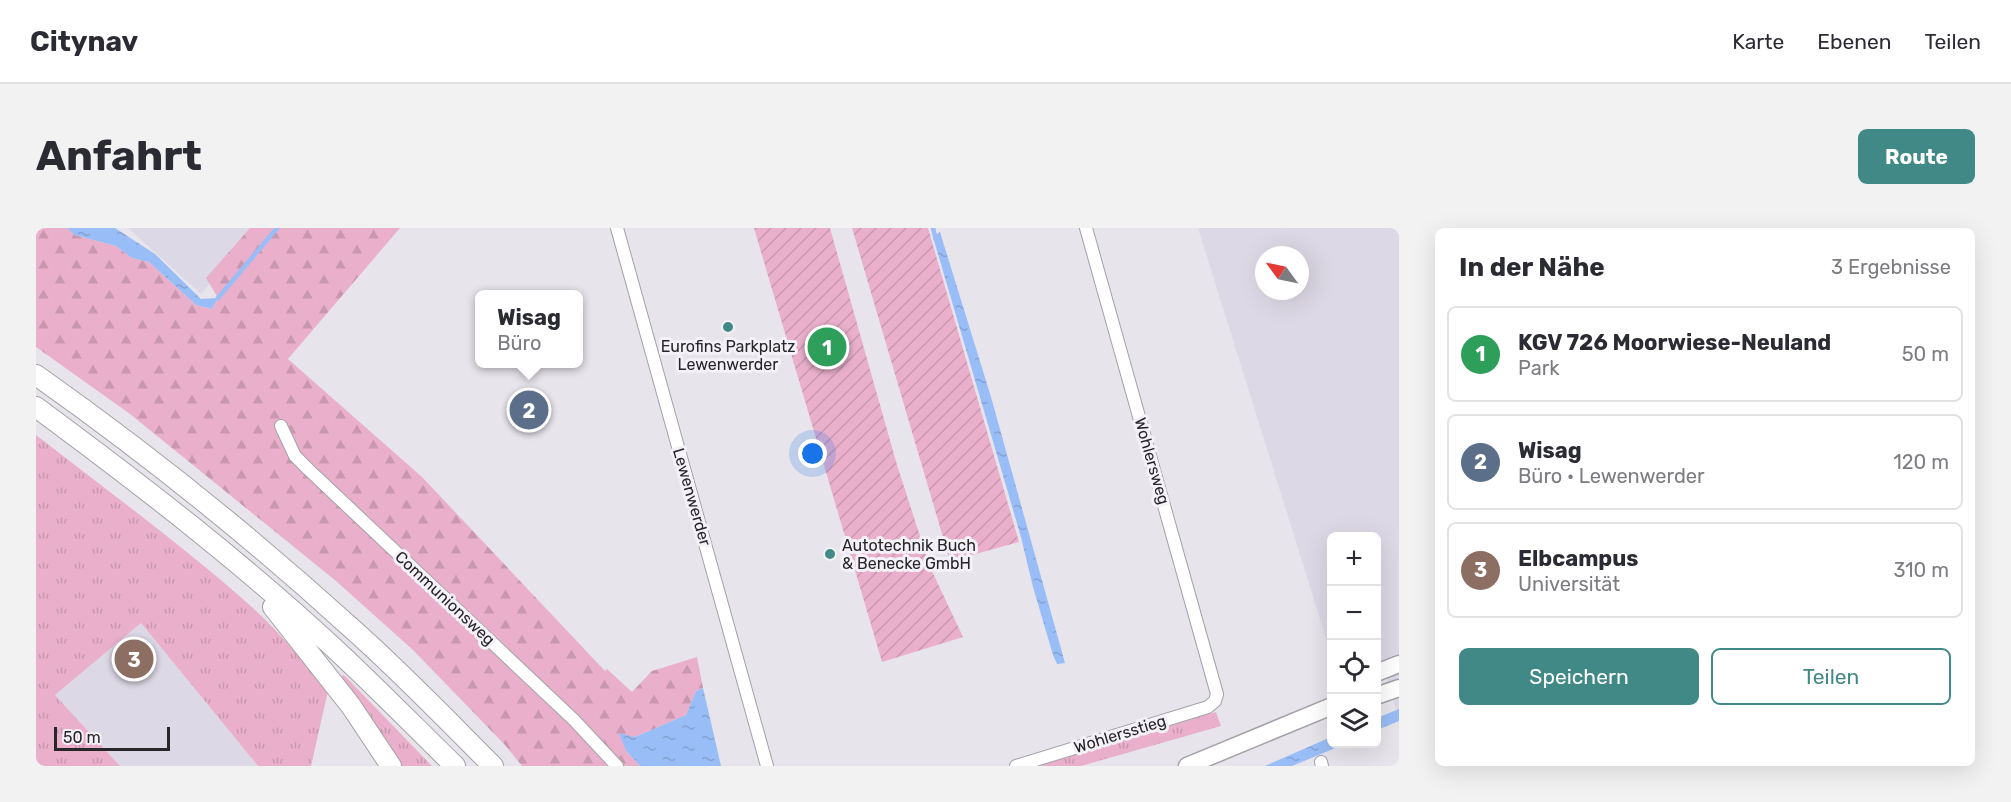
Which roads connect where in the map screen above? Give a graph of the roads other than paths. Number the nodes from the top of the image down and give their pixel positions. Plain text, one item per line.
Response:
1 (617, 228) edge
2 (1086, 228) edge
3 (36, 375) edge
4 (36, 407) edge
5 (281, 426) dead end
6 (231, 557) junction
7 (1399, 664) edge
8 (1381, 671) edge
9 (1399, 678) edge
10 (1381, 681) edge
11 (1399, 688) edge
12 (1217, 694) joint
13 (1381, 695) edge
14 (1327, 708) edge
15 (1189, 764) edge
16 (391, 766) edge
17 (455, 766) edge
18 (493, 766) edge
19 (617, 766) edge
20 (767, 766) edge
21 (1016, 766) edge

1 - 20 street, Lewenwerder
2 - 12 street, Wohlersweg
3 - 18 highway
4 - 6 highway
5 - 19 street, Communionsweg
6 - 16 highway
6 - 17 highway
7 - 8 main road
9 - 10 main road
11 - 13 main road
12 - 21 street, Wohlersstieg
14 - 15 main road

